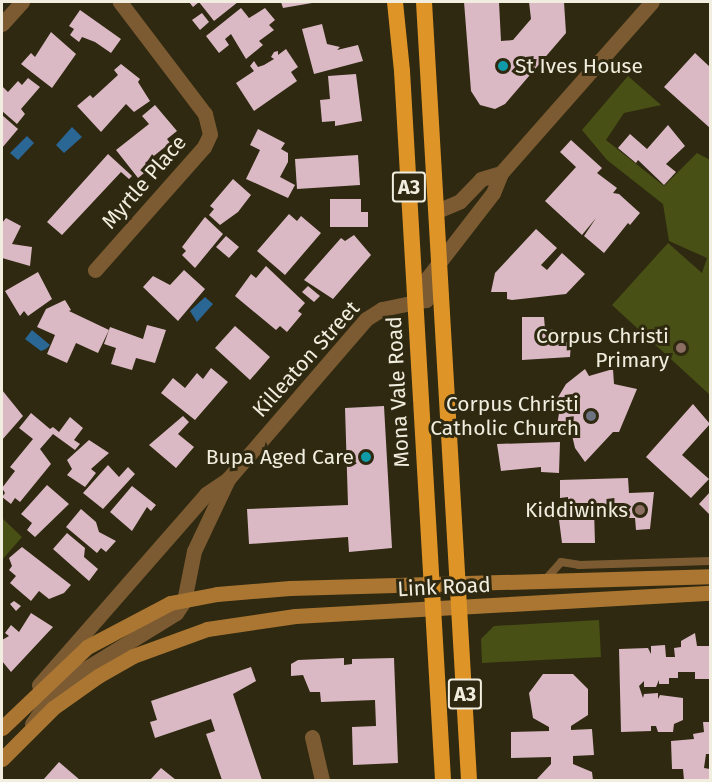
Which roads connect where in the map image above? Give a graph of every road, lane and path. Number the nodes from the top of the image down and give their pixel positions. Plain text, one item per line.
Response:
1 (22, 2) edge
2 (120, 2) edge
3 (395, 2) edge
4 (424, 2) edge
5 (652, 2) edge
6 (2, 24) edge
7 (501, 172) junction
8 (437, 211) junction
9 (440, 259) junction
10 (95, 270) dead end
11 (416, 304) junction
12 (228, 479) junction
13 (711, 561) edge
14 (711, 576) edge
15 (542, 584) junction
16 (458, 585) junction
17 (432, 586) junction
18 (711, 593) edge
19 (184, 601) junction
20 (460, 607) junction
21 (433, 609) junction
22 (4, 722) edge
23 (23, 736) junction
24 (312, 737) dead end
25 (2, 759) edge
26 (322, 780) edge
27 (443, 780) edge
28 (469, 780) edge

1 - 6 street
2 - 10 street, Myrtle Place
3 - 11 highway, Mona Vale Road / A3
4 - 8 highway, A3
5 - 7 street
7 - 8 street
7 - 9 street
8 - 9 highway, A3
9 - 11 street
9 - 16 highway, A3
11 - 12 street, Killeaton Street
11 - 17 highway, Mona Vale Road / A3
12 - 19 street, Killeaton Street
12 - 22 street, Killeaton Street
13 - 15 lane
14 - 15 main road, Link Road
15 - 16 main road, Link Road
16 - 17 main road, Link Road
16 - 20 highway, A3
17 - 19 main road, Link Road
17 - 21 highway, Mona Vale Road / A3
18 - 20 main road, Link Road
19 - 22 main road, Killeaton Street
19 - 23 street
20 - 21 main road, Link Road
20 - 28 highway, A3
21 - 23 main road, Link Road
21 - 27 highway, Mona Vale Road / A3
23 - 25 main road
24 - 26 street

